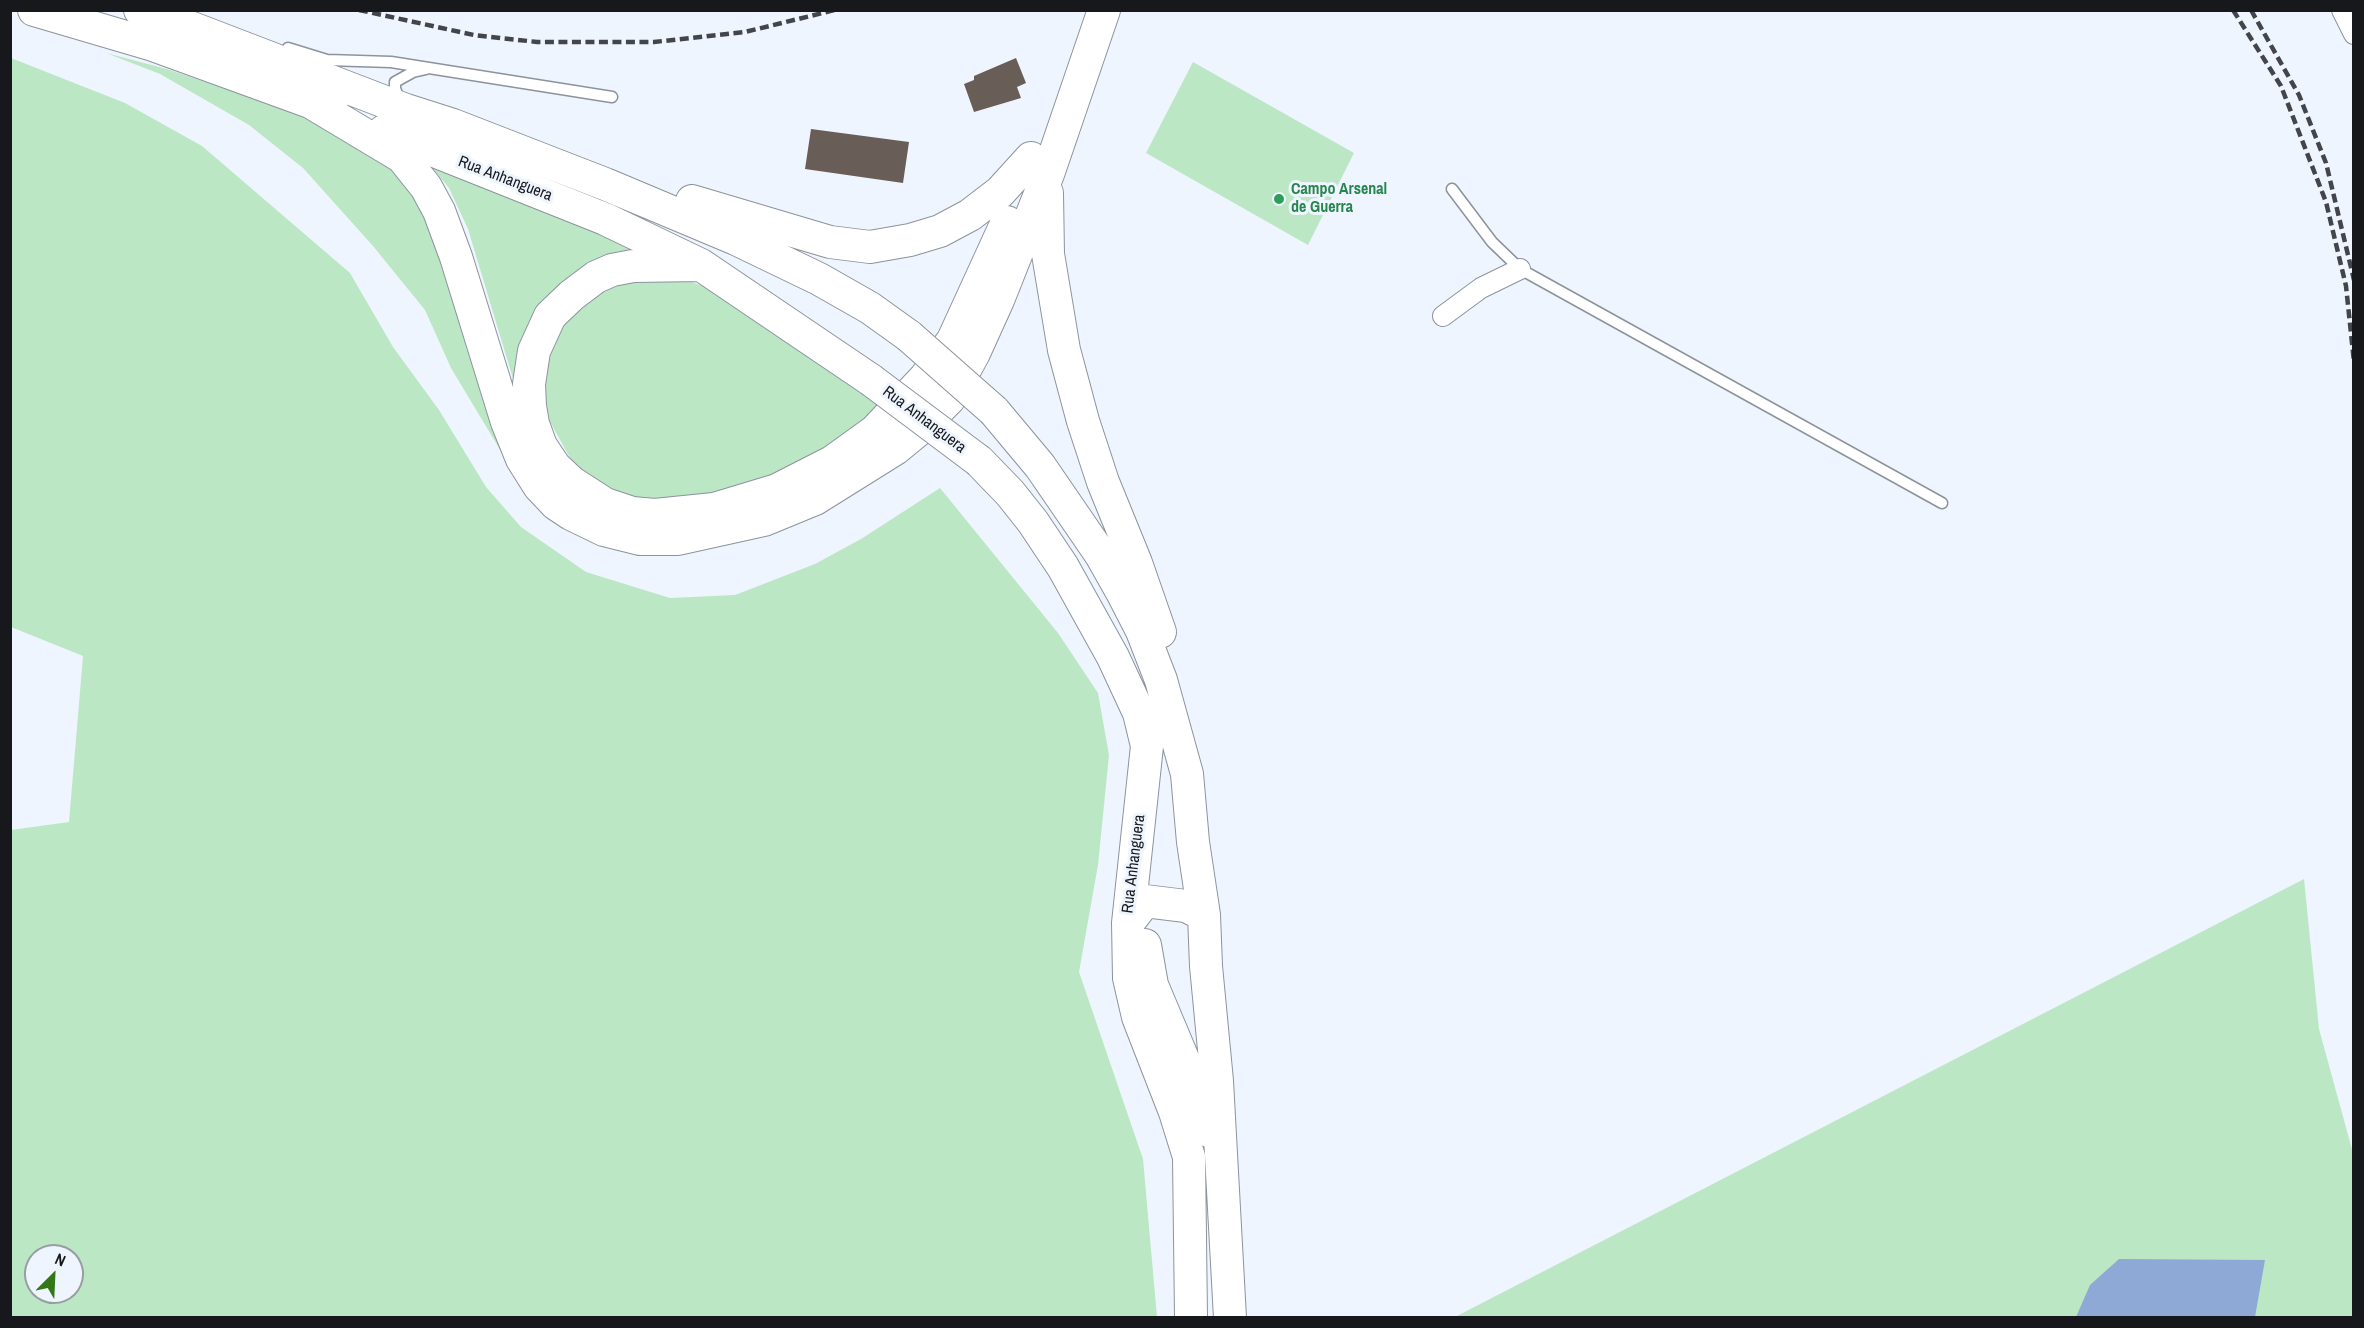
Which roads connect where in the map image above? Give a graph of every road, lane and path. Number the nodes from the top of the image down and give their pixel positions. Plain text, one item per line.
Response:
1 (34, 10) edge
2 (140, 10) edge
3 (155, 10) edge
4 (1084, 10) edge
5 (1104, 10) edge
6 (2342, 10) edge
7 (224, 28) dead end
8 (2354, 34) edge
9 (277, 45) dead end
10 (434, 68) junction
11 (612, 97) dead end
12 (312, 103) junction
13 (406, 110) junction
14 (453, 125) junction
15 (1050, 133) junction
16 (1039, 166) junction
17 (1452, 189) dead end
18 (700, 265) junction
19 (1520, 269) junction
20 (1443, 316) dead end
21 (1942, 503) dead end
22 (1174, 728) junction
23 (1187, 774) junction
24 (1136, 912) junction
25 (1204, 915) junction
26 (1223, 1200) junction
27 (1191, 1317) edge
28 (1230, 1317) edge

1 - 12 main road, Rua Anhanguera
2 - 13 main road, Rua Anhanguera
3 - 7 lane
4 - 15 main road
5 - 15 main road
6 - 8 street
9 - 10 lane
10 - 11 lane
10 - 13 lane
12 - 16 main road
12 - 18 main road, Rua Anhanguera
13 - 14 main road, Rua Anhanguera
14 - 16 main road
14 - 22 main road, Rua Anhanguera, bridge
15 - 16 main road
16 - 18 main road
16 - 23 main road
17 - 19 lane
18 - 24 main road, Rua Anhanguera, bridge
19 - 20 street
19 - 21 lane
22 - 23 main road, Rua Anhanguera
22 - 24 main road
23 - 25 main road, Rua Anhanguera
24 - 25 main road
24 - 26 main road
24 - 27 main road, Rua Anhanguera
25 - 26 main road, Rua Anhanguera
26 - 28 main road, Rua Anhanguera

